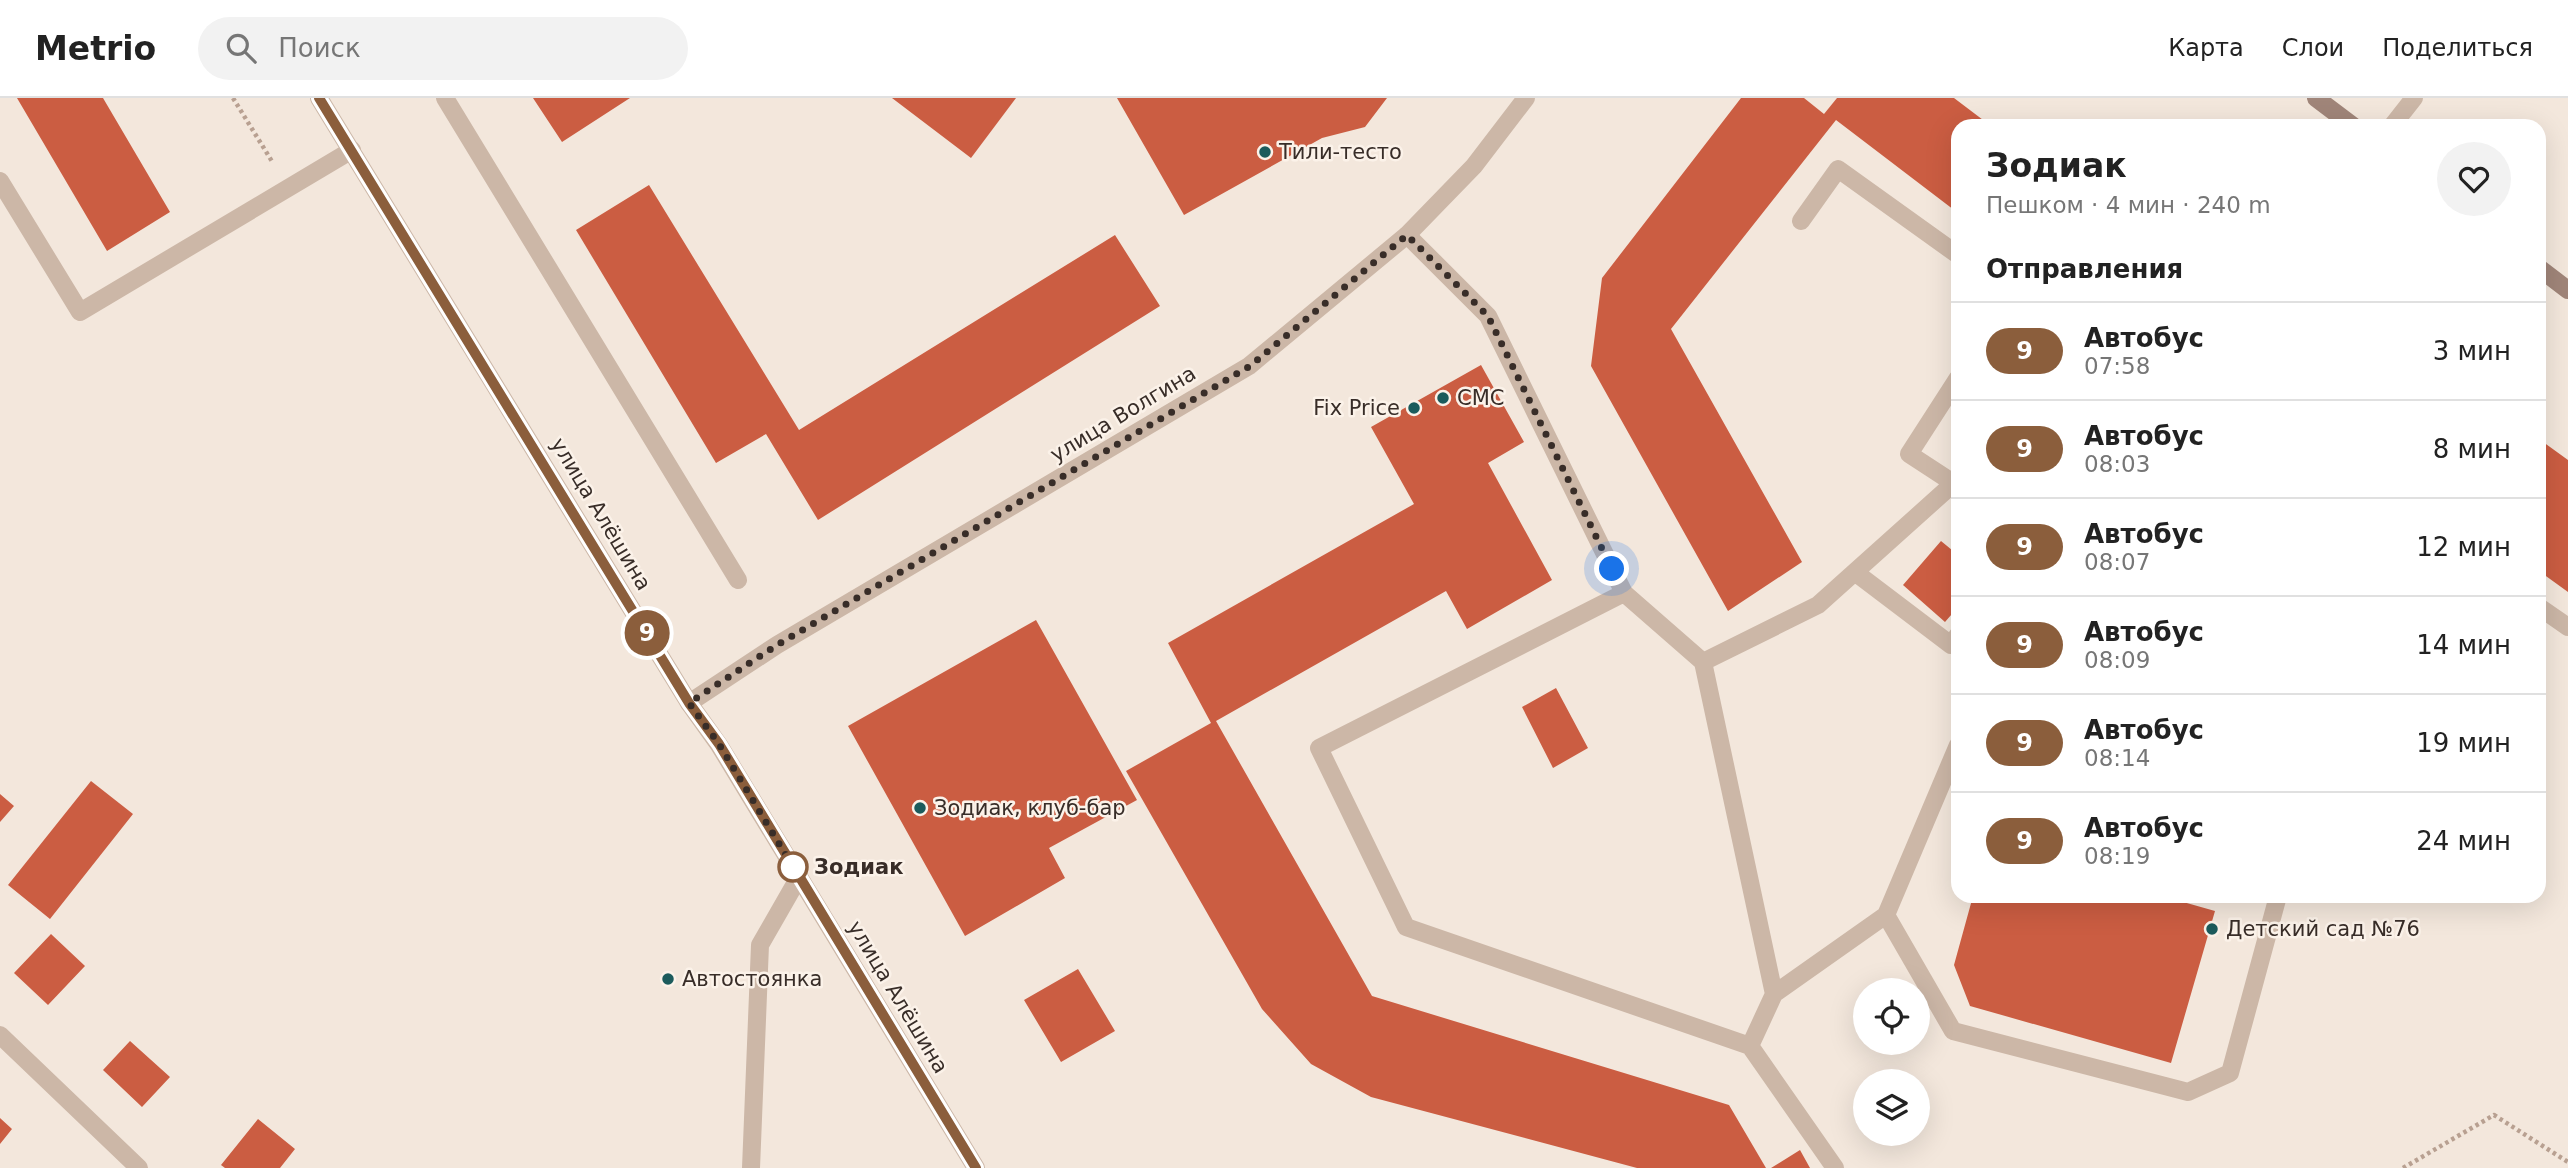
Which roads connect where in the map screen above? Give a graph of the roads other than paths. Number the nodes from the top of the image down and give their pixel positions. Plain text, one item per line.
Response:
1 (319, 98) edge
2 (444, 98) edge
3 (1526, 98) edge
4 (2316, 98) edge
5 (2414, 98) edge
6 (2344, 119) edge
7 (2398, 119) edge
8 (352, 150) junction
9 (0, 181) edge
10 (1801, 221) dead end
11 (1407, 235) junction
12 (1951, 250) edge
13 (2546, 273) edge
14 (2568, 290) edge
15 (1951, 389) edge
16 (1951, 481) edge
17 (1951, 488) edge
18 (1856, 573) junction
19 (738, 580) dead end
20 (1624, 593) junction
21 (2546, 612) edge
22 (2568, 627) edge
23 (1951, 645) edge
24 (1703, 662) junction
25 (689, 703) junction
26 (1951, 762) edge
27 (799, 877) junction
28 (2276, 903) edge
29 (1886, 915) junction
30 (1774, 994) junction
31 (0, 1035) edge
32 (1750, 1046) junction
33 (139, 1168) edge
34 (751, 1168) edge
35 (976, 1168) edge
36 (1835, 1168) edge

1 - 8 street, улица Алёшина
2 - 19 street
3 - 11 street, улица Волгина
4 - 6 main road
5 - 7 street
8 - 9 street
8 - 25 street, улица Алёшина
10 - 12 street
11 - 20 street
11 - 25 street, улица Волгина
13 - 14 main road
15 - 16 street
17 - 18 street
18 - 23 street
18 - 24 street
20 - 24 street
20 - 32 street
21 - 22 street
24 - 30 street
25 - 27 street, улица Алёшина
26 - 29 street
27 - 34 street
27 - 35 street, улица Алёшина
28 - 29 street
29 - 30 street
30 - 32 street
31 - 33 street
32 - 36 street

